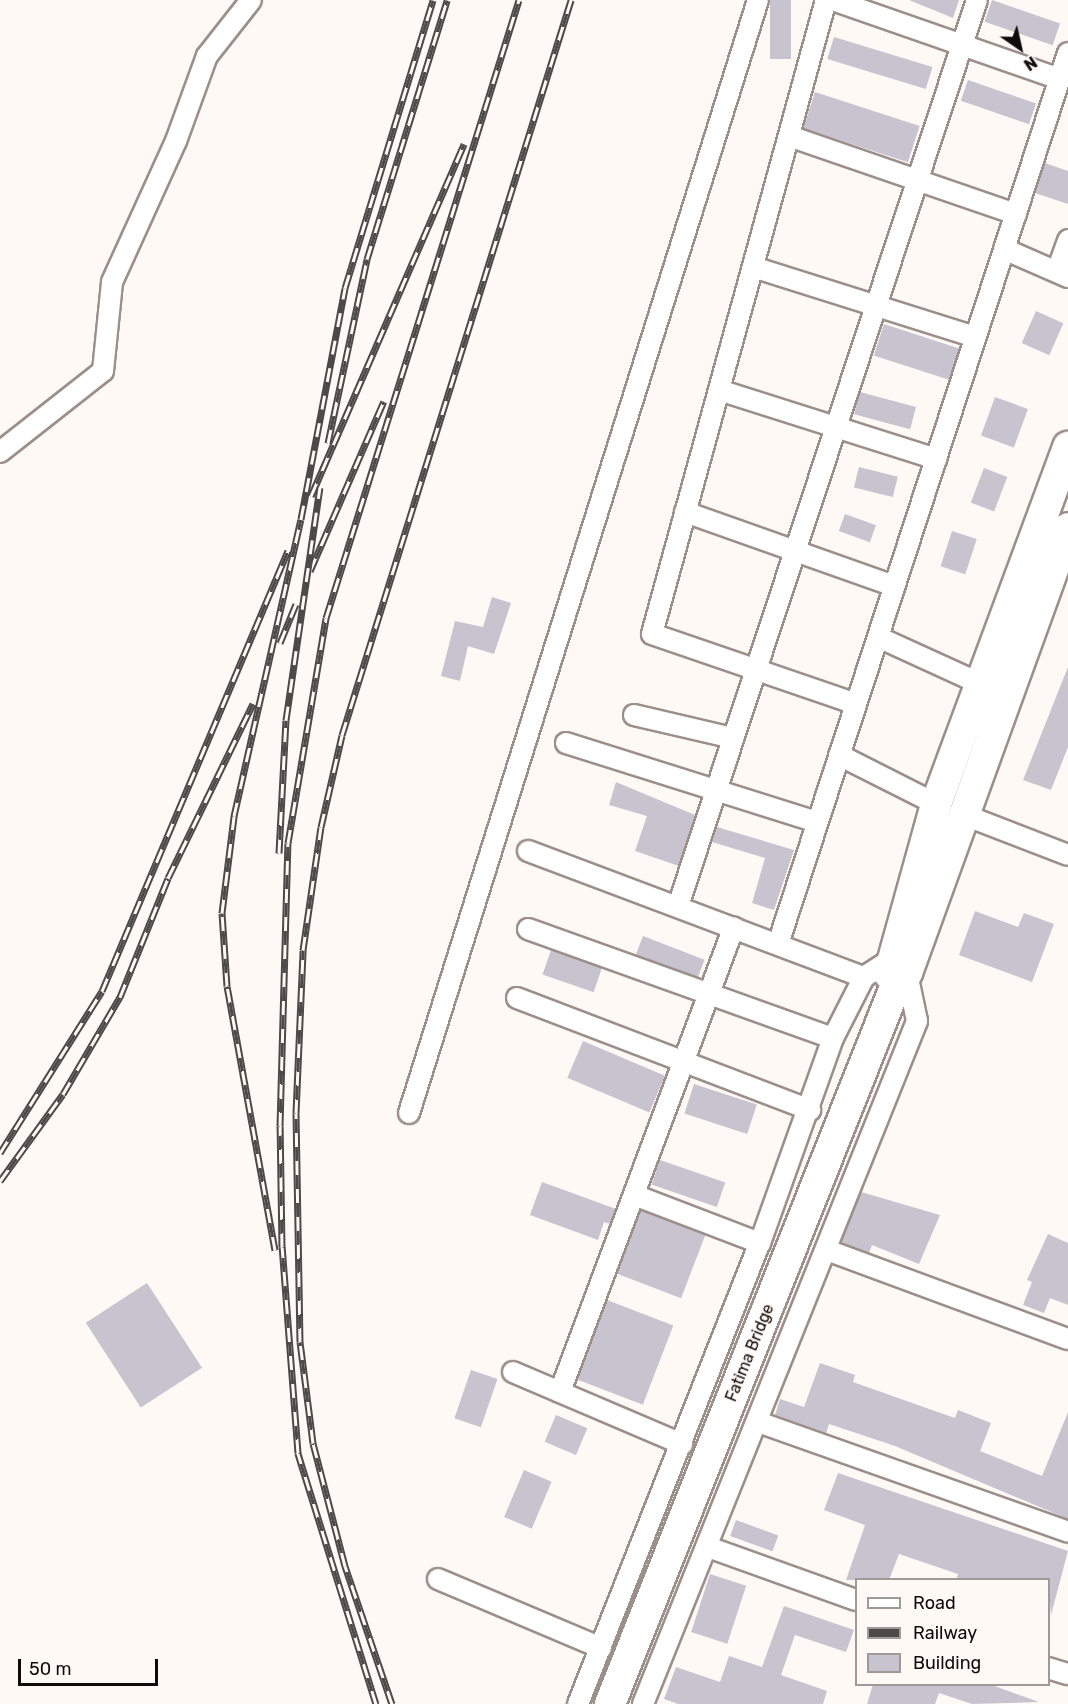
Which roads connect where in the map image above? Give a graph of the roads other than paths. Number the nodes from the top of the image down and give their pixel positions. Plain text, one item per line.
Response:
1 (251, 0) edge
2 (758, 0) edge
3 (826, 0) edge
4 (833, 0) edge
5 (977, 0) edge
6 (963, 45) junction
7 (1068, 53) edge
8 (1060, 79) junction
9 (789, 136) junction
10 (918, 180) junction
11 (1016, 214) junction
12 (1068, 240) edge
13 (1004, 249) junction
14 (753, 267) junction
15 (1062, 274) edge
16 (876, 306) junction
17 (975, 337) junction
18 (719, 390) junction
19 (836, 428) junction
20 (1068, 447) edge
21 (0, 452) edge
22 (936, 459) junction
23 (685, 512) junction
24 (1068, 528) edge
25 (795, 551) junction
26 (894, 586) junction
27 (878, 637) junction
28 (756, 669) junction
29 (979, 683) junction
30 (856, 704) junction
31 (634, 715) dead end
32 (733, 738) junction
33 (566, 743) dead end
34 (839, 755) junction
35 (716, 790) junction
36 (936, 804) junction
37 (967, 816) junction
38 (817, 822) junction
39 (528, 851) dead end
40 (1068, 855) edge
41 (678, 906) junction
42 (734, 927) junction
43 (528, 930) dead end
44 (778, 944) junction
45 (864, 977) junction
46 (895, 983) junction
47 (710, 994) junction
48 (517, 998) dead end
49 (833, 1038) junction
50 (684, 1062) junction
51 (810, 1110) junction
52 (409, 1113) dead end
53 (634, 1195) junction
54 (760, 1243) junction
55 (827, 1250) junction
56 (1068, 1339) edge
57 (513, 1372) dead end
58 (560, 1392) junction
59 (758, 1422) junction
60 (682, 1444) junction
61 (1068, 1532) edge
62 (708, 1547) junction
63 (438, 1579) dead end
64 (855, 1600) edge
65 (601, 1648) junction
66 (1050, 1669) edge
67 (1068, 1674) edge
68 (578, 1704) edge
69 (610, 1704) edge
70 (643, 1704) edge

1 - 21 street
2 - 52 street
3 - 9 street
4 - 6 street
5 - 6 street
6 - 8 street
6 - 10 street
7 - 8 street
8 - 11 street
9 - 10 street
9 - 14 street
10 - 11 street
10 - 16 street
11 - 13 street
12 - 15 street
13 - 15 street
13 - 17 street
14 - 16 street
14 - 18 street
16 - 17 street
16 - 19 street
17 - 22 street
18 - 19 street
18 - 23 street
19 - 22 street
19 - 25 street
20 - 29 main road
22 - 26 street
23 - 25 street
23 - 28 street
24 - 37 main road
25 - 26 street
25 - 28 street
26 - 27 street
27 - 29 street
27 - 30 street
28 - 30 street
28 - 32 street
29 - 36 main road
30 - 34 street
31 - 32 street
32 - 35 street
33 - 35 street
34 - 36 street
34 - 38 street
35 - 38 street
35 - 41 street
36 - 46 main road
37 - 40 street
37 - 46 main road
38 - 44 street
39 - 41 street
41 - 42 street
42 - 44 street
42 - 47 street
43 - 47 street
44 - 45 street
45 - 46 street
45 - 49 street
46 - 55 street
46 - 69 main road, Fatima Bridge
47 - 49 street
47 - 50 street
48 - 50 street
49 - 51 street
50 - 51 street
50 - 53 street
51 - 54 street
53 - 54 street
53 - 58 street
54 - 60 street
55 - 56 street
55 - 59 street
57 - 58 street
58 - 60 street
59 - 61 street
59 - 62 street
60 - 65 street
62 - 64 street
62 - 70 street
63 - 65 street
65 - 68 street
66 - 67 street

